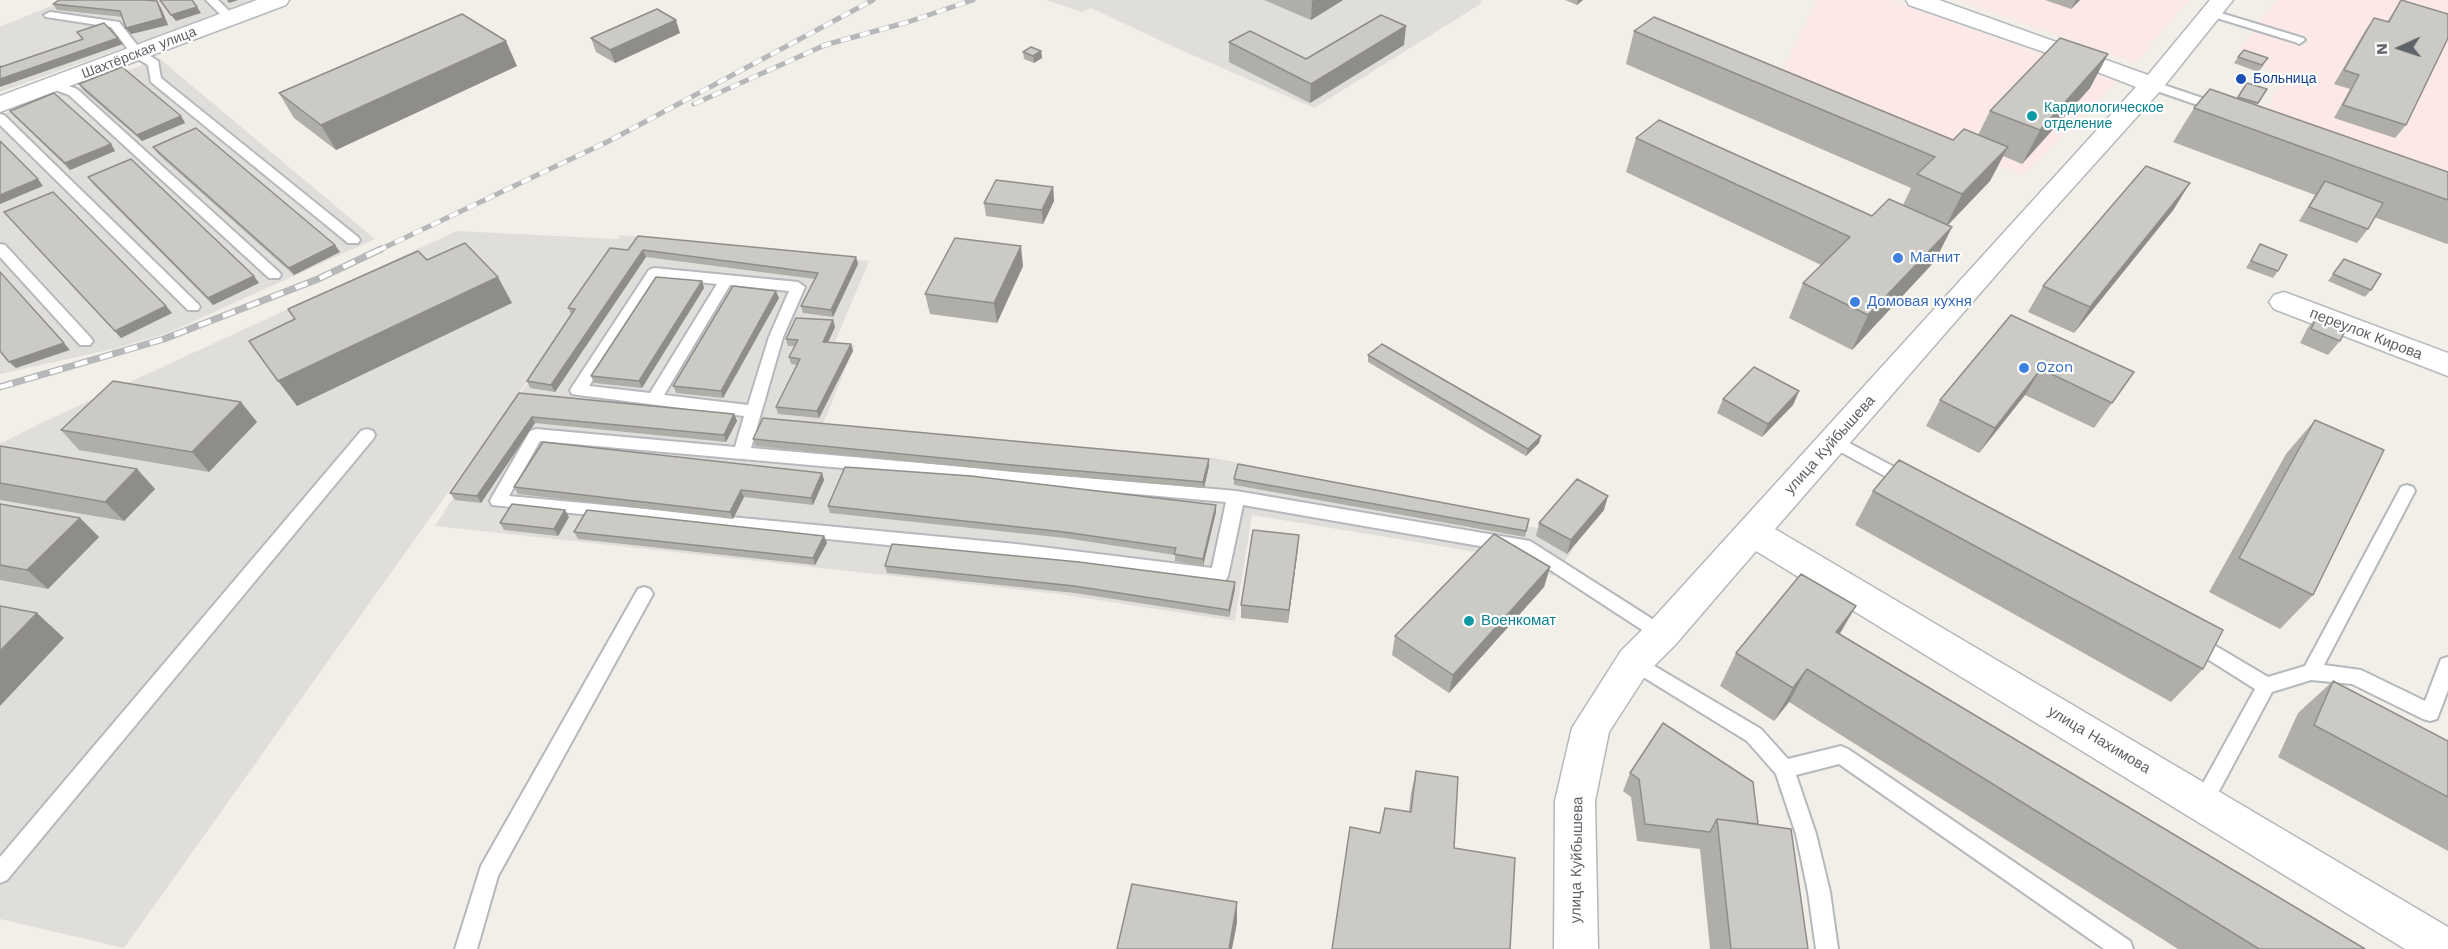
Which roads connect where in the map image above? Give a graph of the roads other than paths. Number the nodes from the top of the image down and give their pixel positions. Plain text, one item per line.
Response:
1 (212, 0) edge
2 (278, 0) edge
3 (1917, 0) edge
4 (2217, 7) edge
5 (50, 15) dead end
6 (230, 18) junction
7 (2299, 40) dead end
8 (137, 54) junction
9 (54, 84) junction
10 (2152, 85) junction
11 (0, 105) edge
12 (2229, 111) edge
13 (0, 118) edge
14 (353, 240) dead end
15 (0, 248) edge
16 (274, 275) dead end
17 (726, 280) junction
18 (2284, 302) dead end
19 (194, 307) dead end
20 (85, 341) dead end
21 (2448, 365) edge
22 (654, 399) junction
23 (753, 411) junction
24 (367, 435) dead end
25 (1834, 441) junction
26 (741, 453) junction
27 (2407, 491) dead end
28 (1928, 493) edge
29 (1236, 497) junction
30 (1752, 532) junction
31 (644, 594) dead end
32 (2179, 633) edge
33 (1662, 634) junction
34 (1634, 662) junction
35 (2448, 665) edge
36 (2311, 672) junction
37 (2266, 686) junction
38 (1784, 769) junction
39 (2203, 802) junction
40 (0, 873) edge
41 (2423, 943) edge
42 (466, 949) edge
43 (1576, 949) edge
44 (1827, 949) edge
45 (2122, 949) edge

1 - 6 lane
2 - 6 street, Шахтёрская улица
3 - 10 street
4 - 7 lane
4 - 10 street, улица Куйбышева
5 - 8 lane
6 - 8 street, Шахтёрская улица
8 - 9 street, Шахтёрская улица
8 - 14 lane
9 - 11 street, Шахтёрская улица
9 - 16 lane
10 - 12 lane
10 - 25 street, улица Куйбышева
13 - 19 lane
15 - 20 lane
17 - 22 lane
17 - 22 lane
17 - 23 lane
18 - 21 street, переулок Кирова
22 - 23 lane
23 - 26 lane
24 - 40 lane
25 - 28 lane
25 - 30 street, улица Куйбышева
26 - 29 lane
26 - 29 lane
27 - 36 lane
29 - 33 lane
30 - 33 street, улица Куйбышева
30 - 39 street, улица Нахимова
31 - 42 lane
32 - 37 lane
33 - 34 street, улица Куйбышева
34 - 38 lane
34 - 43 street, улица Куйбышева
35 - 36 lane
36 - 37 lane
37 - 39 lane
38 - 44 lane
38 - 45 lane
39 - 41 street, улица Нахимова

